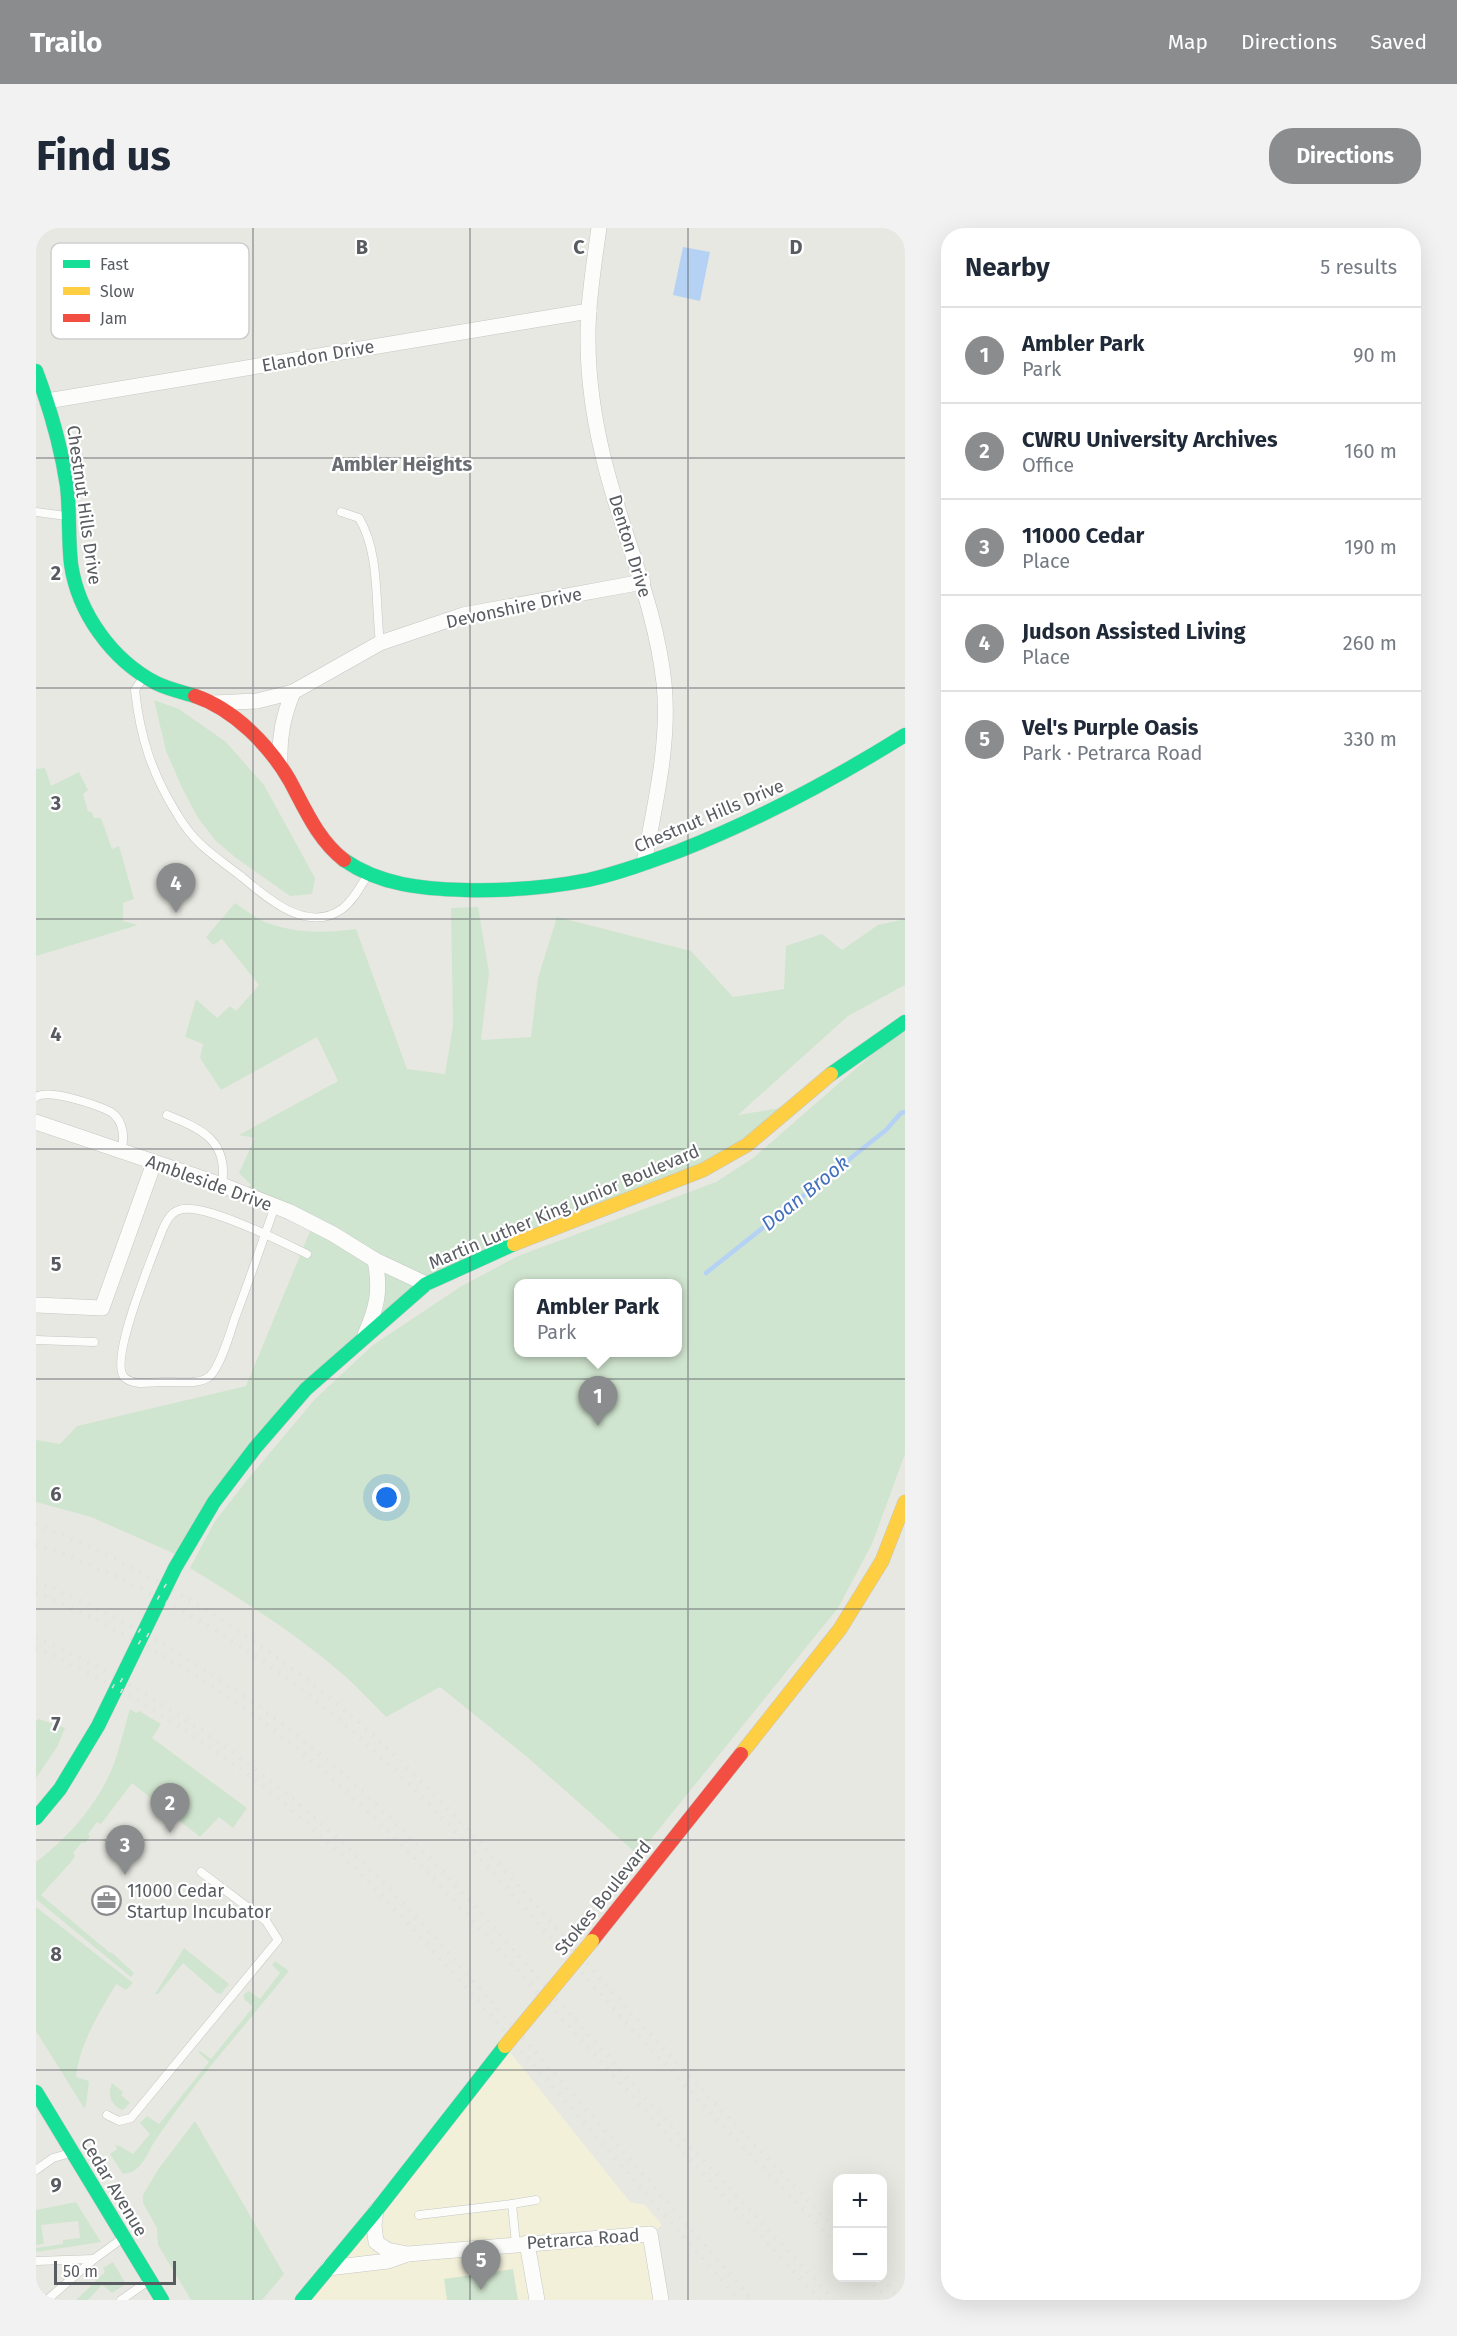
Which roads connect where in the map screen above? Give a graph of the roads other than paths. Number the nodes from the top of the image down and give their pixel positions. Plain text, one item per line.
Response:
1 (599, 228) edge
2 (589, 311) junction
3 (36, 371) edge
4 (47, 402) junction
5 (36, 512) edge
6 (341, 512) dead end
7 (68, 516) junction
8 (643, 582) junction
9 (380, 643) junction
10 (145, 675) junction
11 (293, 692) junction
12 (213, 703) junction
13 (905, 735) edge
14 (280, 764) junction
15 (644, 863) junction
16 (367, 874) junction
17 (905, 1022) edge
18 (36, 1097) edge
19 (167, 1114) dead end
20 (36, 1122) edge
21 (121, 1152) junction
22 (154, 1163) junction
23 (222, 1185) junction
24 (275, 1206) junction
25 (265, 1234) junction
26 (307, 1254) dead end
27 (375, 1260) junction
28 (426, 1284) junction
29 (36, 1305) edge
30 (364, 1336) junction
31 (36, 1340) edge
32 (94, 1342) dead end
33 (905, 1502) edge
34 (36, 1818) edge
35 (201, 1872) dead end
36 (36, 2092) edge
37 (107, 2115) dead end
38 (72, 2152) junction
39 (36, 2170) edge
40 (536, 2200) dead end
41 (512, 2204) junction
42 (375, 2211) junction
43 (419, 2215) dead end
44 (124, 2238) junction
45 (522, 2243) junction
46 (408, 2254) junction
47 (94, 2259) junction
48 (36, 2261) edge
49 (328, 2268) junction
50 (150, 2280) junction
51 (47, 2300) edge
52 (121, 2300) edge
53 (162, 2300) edge
54 (302, 2300) edge
55 (537, 2300) edge
56 (661, 2300) edge

1 - 2 street, Denton Drive
2 - 4 street, Elandon Drive
2 - 8 street, Denton Drive
3 - 4 main road, Chestnut Hills Drive
4 - 7 main road, Chestnut Hills Drive
5 - 7 lane
6 - 9 lane
7 - 10 main road, Chestnut Hills Drive
8 - 9 street, Devonshire Drive
8 - 15 street, Denton Drive
9 - 11 street, Devonshire Drive
10 - 12 main road, Chestnut Hills Drive
10 - 16 lane
11 - 12 street, Devonshire Drive
11 - 14 street
12 - 14 main road, Chestnut Hills Drive
13 - 15 main road, Chestnut Hills Drive
14 - 16 main road, Chestnut Hills Drive
15 - 16 main road, Chestnut Hills Drive
17 - 28 main road, Martin Luther King Junior Boulevard
18 - 21 lane
19 - 23 lane
20 - 21 street, Ambleside Drive
21 - 22 street, Ambleside Drive
22 - 23 street, Ambleside Drive
22 - 29 street
23 - 24 street, Ambleside Drive
24 - 25 lane
24 - 27 street, Ambleside Drive
25 - 25 lane
25 - 26 lane
27 - 28 street, Ambleside Drive
27 - 30 street
28 - 30 main road, Martin Luther King Junior Boulevard
30 - 34 main road, Martin Luther King Junior Boulevard
31 - 32 lane
33 - 42 main road, Stokes Boulevard, bridge
35 - 37 lane
36 - 38 main road, Cedar Avenue
38 - 39 lane
38 - 44 main road, Cedar Avenue
40 - 41 lane
41 - 43 lane
41 - 45 lane
42 - 46 street, Petrarca Road
42 - 49 main road, Stokes Boulevard
44 - 47 lane
44 - 50 main road, Cedar Avenue
45 - 46 street, Petrarca Road
45 - 55 street
45 - 56 street, Petrarca Road
46 - 49 street, Petrarca Road
47 - 48 lane
47 - 51 lane
49 - 54 main road, Stokes Boulevard
50 - 52 lane
50 - 53 main road, Cedar Avenue

